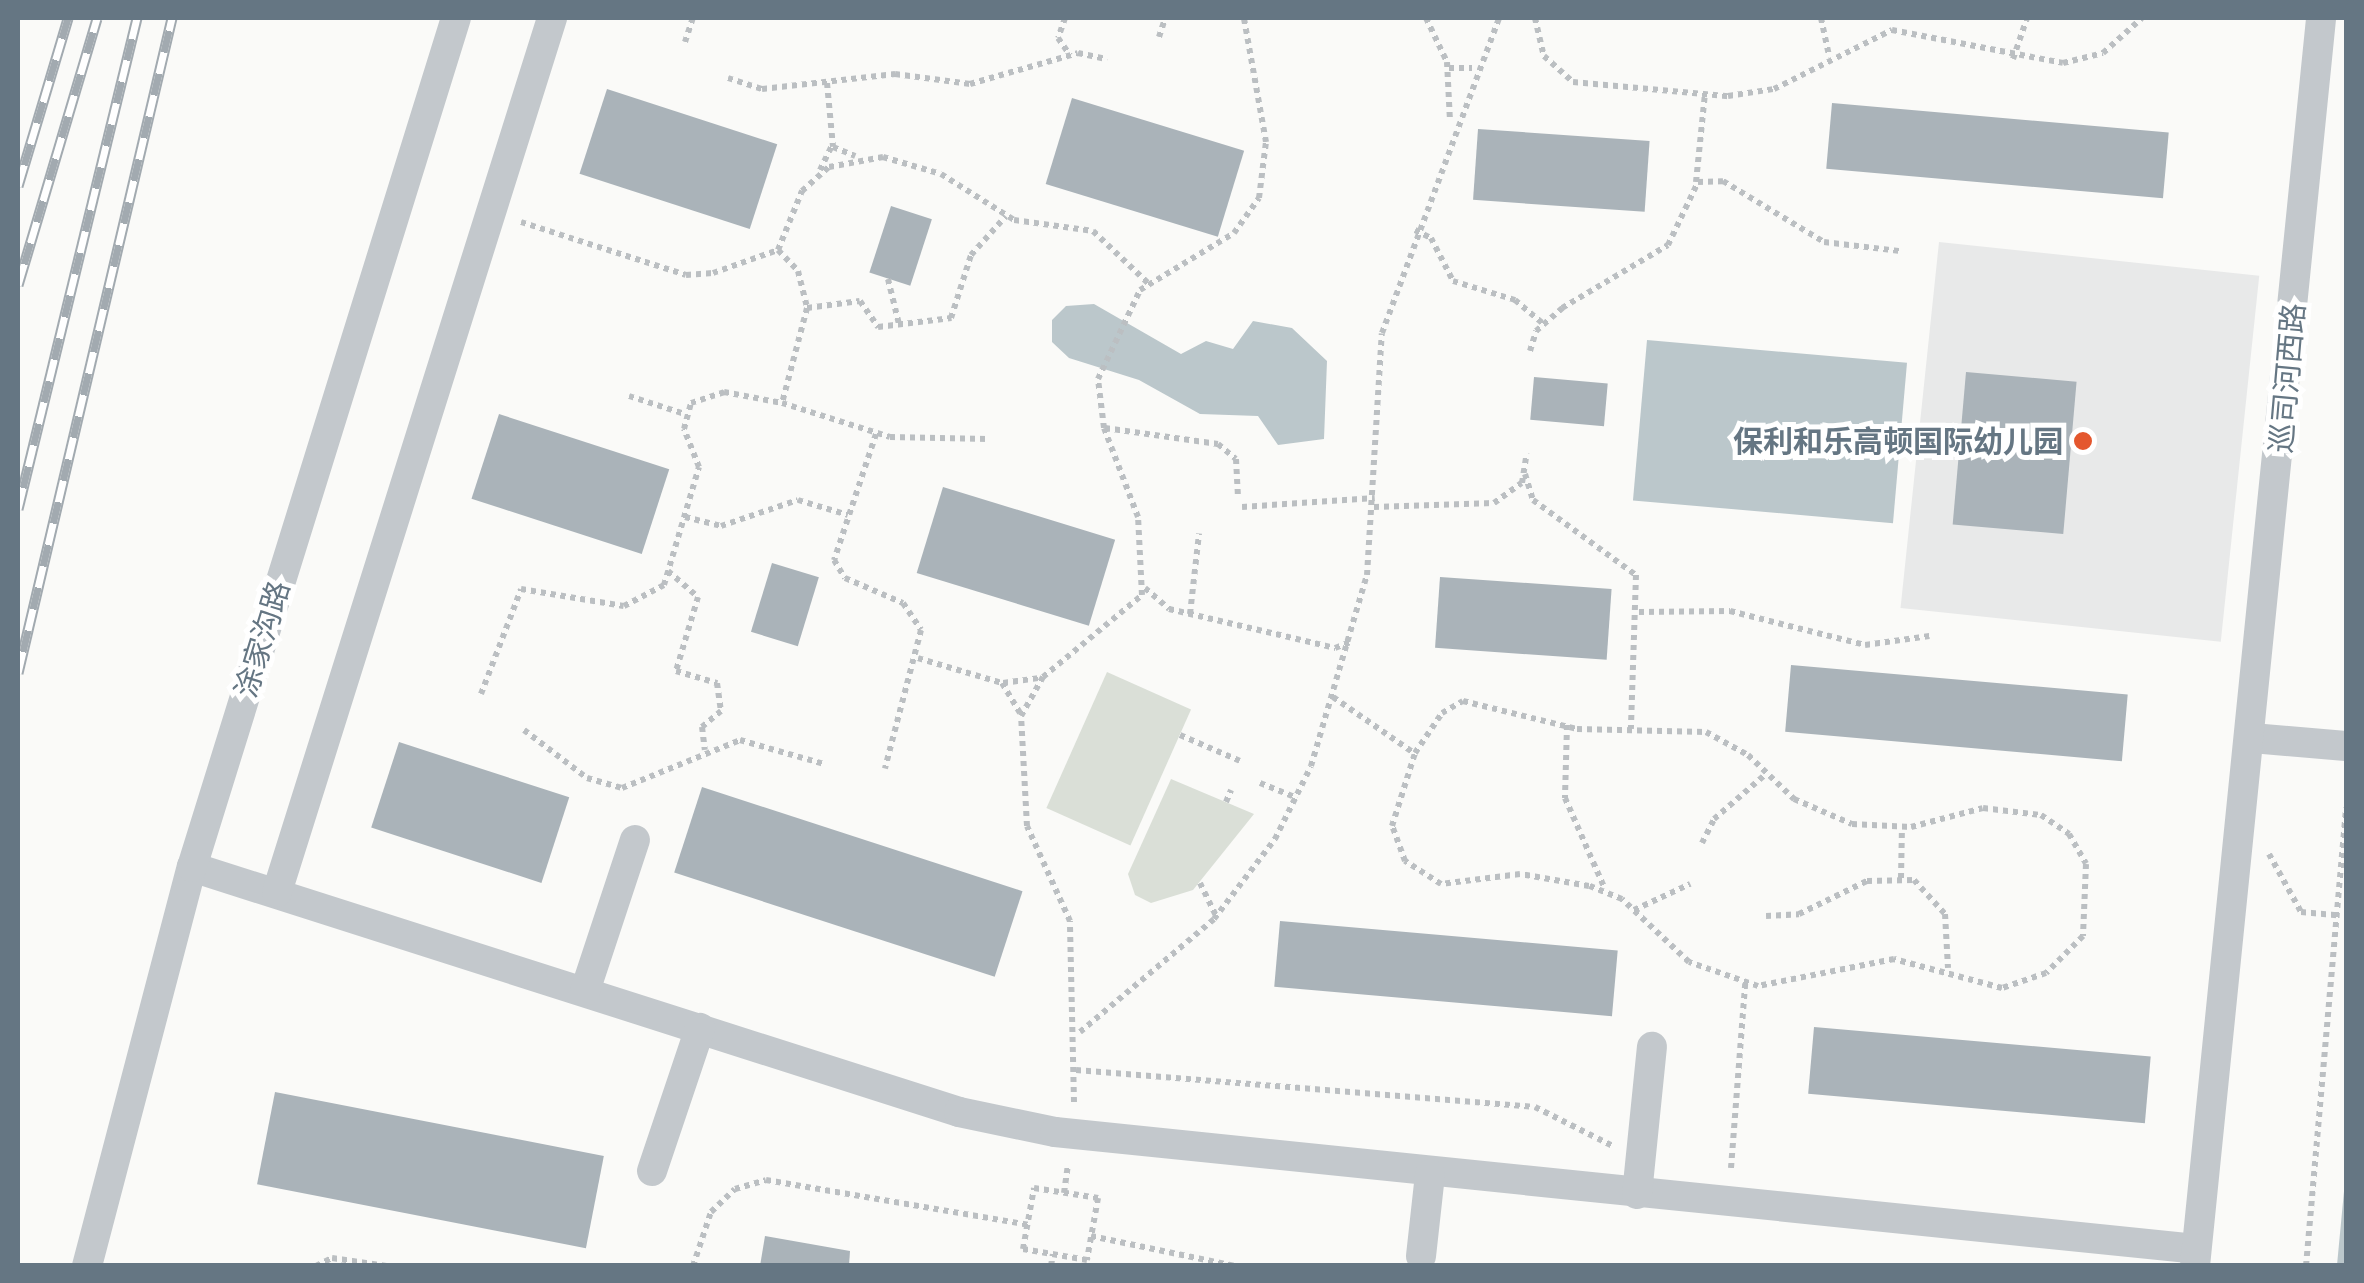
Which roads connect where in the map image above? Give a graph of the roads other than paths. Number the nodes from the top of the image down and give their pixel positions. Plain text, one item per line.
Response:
1 (456, 18) edge
2 (552, 18) edge
3 (2321, 18) edge
4 (2252, 738) junction
5 (2335, 745) edge
6 (635, 840) dead end
7 (192, 866) junction
8 (277, 892) junction
9 (585, 991) junction
10 (700, 1028) junction
11 (1652, 1047) dead end
12 (652, 1171) dead end
13 (1430, 1174) junction
14 (1636, 1194) junction
15 (1420, 1256) dead end
16 (2196, 1258) edge
17 (87, 1266) edge

1 - 7 street, 涂家沟路
2 - 8 street
3 - 4 street, 巡司河西路
4 - 5 street
4 - 16 street, 巡司河西路
6 - 9 street
7 - 8 street
7 - 17 street, 涂家沟路
8 - 9 street
9 - 10 street
10 - 12 street
10 - 13 street
11 - 14 street
13 - 14 street
13 - 15 street
14 - 16 street

